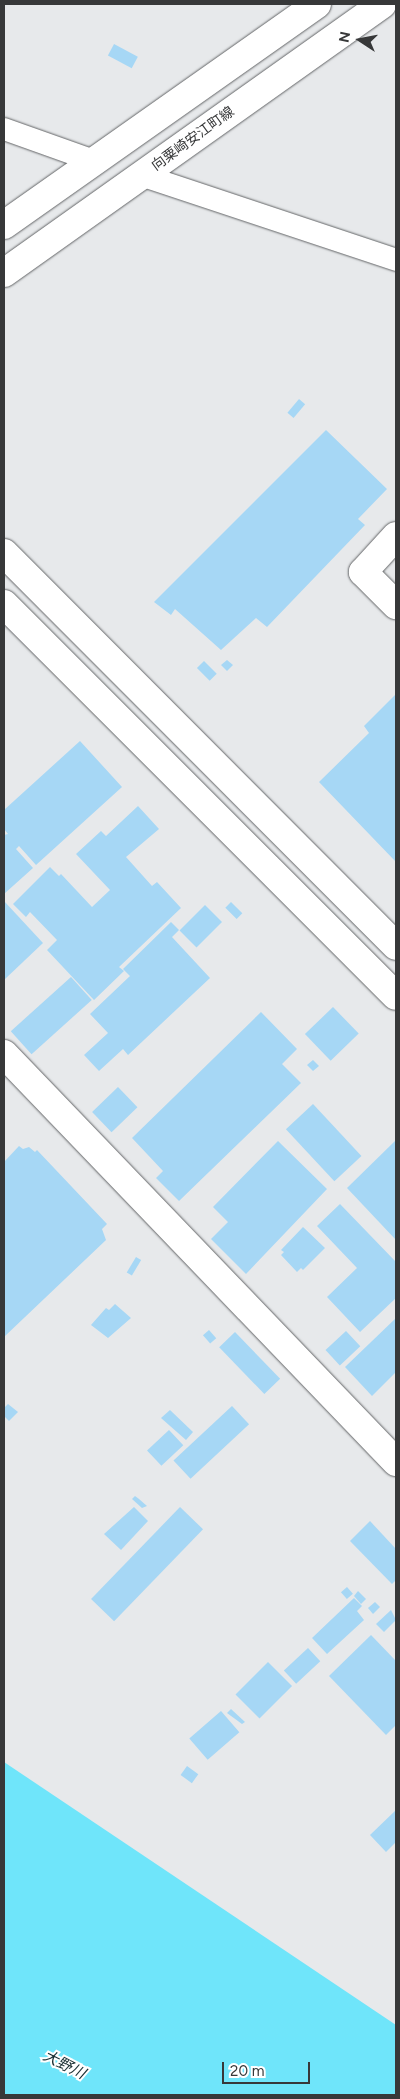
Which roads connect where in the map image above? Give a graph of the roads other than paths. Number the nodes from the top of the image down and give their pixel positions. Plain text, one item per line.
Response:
1 (317, 4) edge
2 (382, 4) edge
3 (4, 129) edge
4 (94, 160) junction
5 (141, 175) junction
6 (4, 225) edge
7 (396, 260) edge
8 (4, 273) edge
9 (396, 536) edge
10 (4, 553) edge
11 (4, 604) edge
12 (396, 605) edge
13 (396, 946) edge
14 (396, 996) edge
15 (4, 1054) edge
16 (396, 1462) edge

1 - 4 street
2 - 5 street, 向粟崎安江町線
3 - 4 street
4 - 6 street
5 - 7 street
5 - 8 street, 向粟崎安江町線
9 - 12 street
10 - 13 street
11 - 14 street
15 - 16 street

